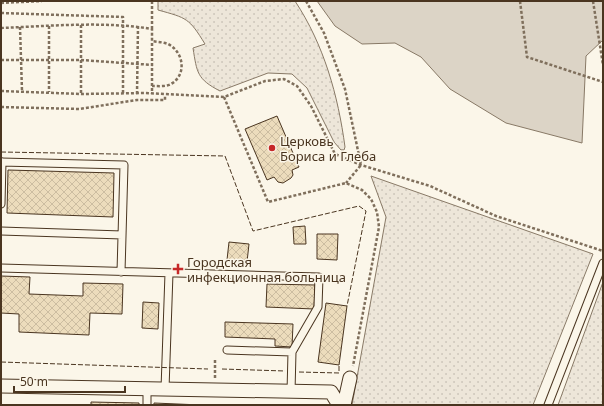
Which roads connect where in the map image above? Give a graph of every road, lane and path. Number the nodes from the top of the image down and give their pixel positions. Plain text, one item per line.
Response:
1 (42, 1) edge
2 (152, 1) edge
3 (306, 1) edge
4 (520, 1) edge
5 (593, 1) edge
6 (1, 3) edge
7 (1, 13) edge
8 (81, 25) junction
9 (49, 26) junction
10 (123, 26) junction
11 (138, 26) junction
12 (20, 27) junction
13 (1, 28) edge
14 (152, 29) junction
15 (152, 41) junction
16 (1, 60) edge
17 (21, 60) junction
18 (49, 60) junction
19 (82, 60) junction
20 (123, 63) junction
21 (138, 65) junction
22 (153, 65) junction
23 (603, 65) edge
24 (603, 82) edge
25 (152, 86) junction
26 (1, 91) edge
27 (22, 91) junction
28 (50, 92) junction
29 (81, 94) junction
30 (123, 94) junction
31 (136, 94) junction
32 (152, 94) junction
33 (165, 95) junction
34 (224, 97) junction
35 (1, 107) edge
36 (2, 162) edge
37 (360, 165) junction
38 (346, 183) junction
39 (1, 204) edge
40 (1, 231) edge
41 (122, 235) junction
42 (603, 251) edge
43 (603, 263) edge
44 (1, 268) edge
45 (121, 272) junction
46 (169, 273) junction
47 (227, 350) dead end
48 (292, 352) junction
49 (350, 378) junction
50 (1, 386) edge
51 (147, 389) junction
52 (165, 389) junction
53 (336, 390) junction
54 (291, 392) junction
55 (147, 405) edge
56 (339, 405) edge
57 (344, 405) edge
58 (548, 405) edge

1 - 6 path
2 - 14 path
3 - 37 path
4 - 24 path
5 - 23 path
7 - 10 path
8 - 9 path
8 - 10 path
8 - 19 path
9 - 12 path
9 - 18 path
10 - 11 path
10 - 20 path
11 - 14 path
11 - 21 path
12 - 13 path
12 - 17 path
14 - 15 path
15 - 22 path
15 - 25 path
16 - 17 path
17 - 18 path
17 - 27 path
18 - 19 path
18 - 28 path
19 - 20 path
19 - 29 path
20 - 21 path
20 - 30 path
21 - 22 path
21 - 31 path
22 - 25 path
25 - 32 path
26 - 27 path
27 - 28 path
28 - 29 path
29 - 30 path
30 - 31 path
31 - 32 path
32 - 33 path
33 - 34 path
33 - 35 path
34 - 37 path
34 - 38 path
36 - 39 lane
36 - 41 lane
37 - 38 path
37 - 42 path
38 - 49 path
40 - 41 lane
41 - 45 lane
43 - 58 lane
44 - 45 lane
45 - 46 lane
46 - 48 lane
46 - 52 lane
47 - 48 lane
48 - 54 lane
49 - 53 lane
49 - 57 street
50 - 51 street
51 - 52 street
51 - 55 lane
52 - 54 street
53 - 54 street
53 - 56 street

